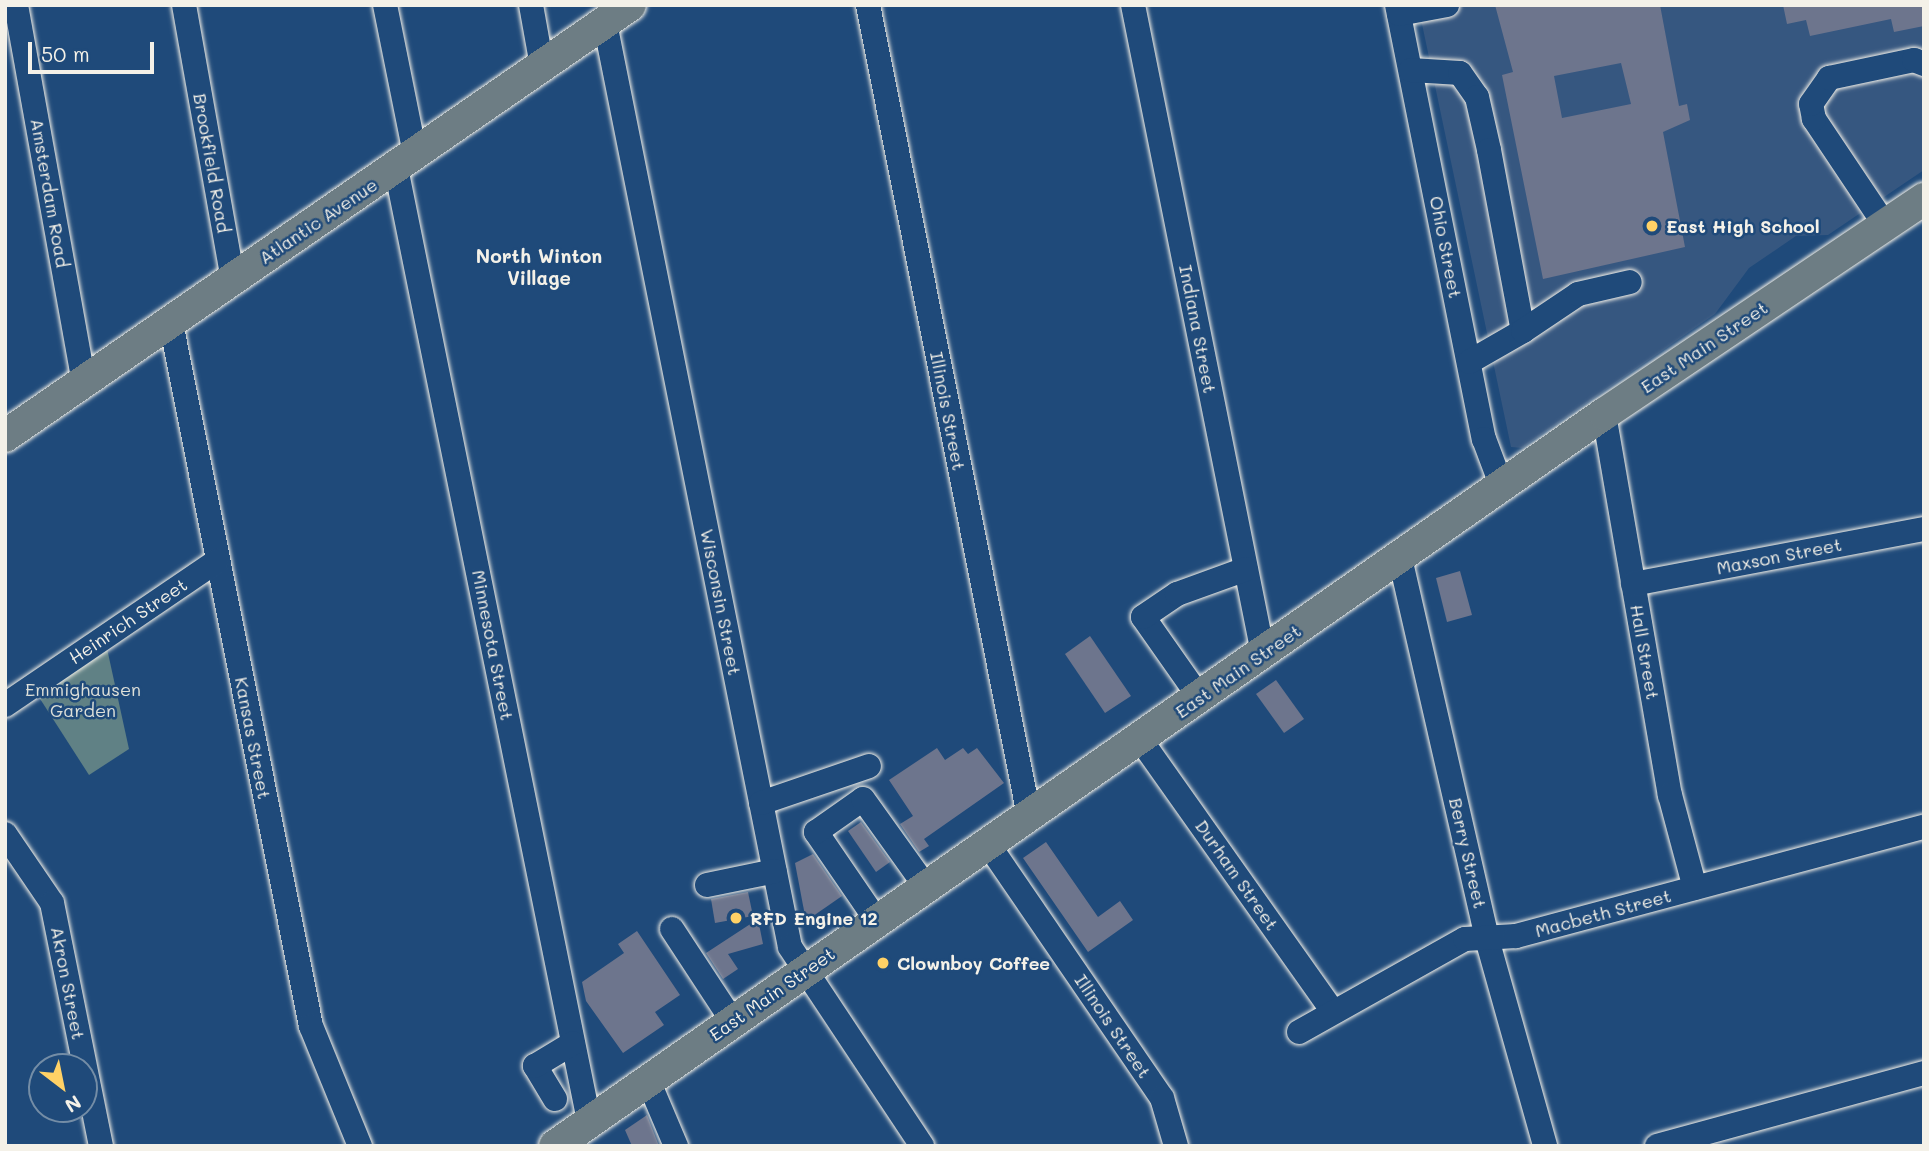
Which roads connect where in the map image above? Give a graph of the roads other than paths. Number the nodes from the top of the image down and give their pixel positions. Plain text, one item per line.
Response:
1 (16, 5) edge
2 (184, 5) edge
3 (385, 5) edge
4 (531, 5) edge
5 (868, 5) edge
6 (1133, 5) edge
7 (1447, 5) edge
8 (1398, 10) edge
9 (618, 14) edge
10 (1924, 64) edge
11 (542, 66) junction
12 (1411, 70) junction
13 (406, 161) junction
14 (1924, 199) edge
15 (1885, 225) junction
16 (233, 279) junction
17 (1630, 282) dead end
18 (171, 323) junction
19 (1524, 331) junction
20 (1469, 362) junction
21 (84, 382) junction
22 (1604, 414) junction
23 (5, 436) edge
24 (1502, 487) junction
25 (1924, 529) edge
26 (1400, 558) junction
27 (217, 561) junction
28 (1246, 569) junction
29 (1633, 584) junction
30 (1263, 653) junction
31 (1200, 698) junction
32 (5, 705) edge
33 (1140, 739) junction
34 (869, 766) dead end
35 (761, 803) junction
36 (1029, 816) junction
37 (1924, 827) edge
38 (5, 834) edge
39 (988, 844) junction
40 (775, 871) junction
41 (707, 885) dead end
42 (926, 887) junction
43 (1695, 888) junction
44 (877, 921) junction
45 (672, 929) dead end
46 (1487, 939) junction
47 (803, 972) junction
48 (1334, 1012) junction
49 (733, 1022) junction
50 (1299, 1032) dead end
51 (573, 1042) junction
52 (1924, 1073) edge
53 (648, 1080) junction
54 (555, 1099) dead end
55 (589, 1121) junction
56 (101, 1146) edge
57 (360, 1146) edge
58 (555, 1146) edge
59 (676, 1146) edge
60 (922, 1146) edge
61 (1176, 1146) edge
62 (1545, 1146) edge
63 (1657, 1146) edge

1 - 21 street, Amsterdam Road
2 - 16 street, Brookfield Road
3 - 13 street, Minnesota Street
4 - 11 street
5 - 36 street, Illinois Street
6 - 28 street, Indiana Street
7 - 8 street
8 - 12 street, Ohio Street
9 - 11 main road, Atlantic Avenue
9 - 35 street, Wisconsin Street
10 - 15 street
11 - 13 main road, Atlantic Avenue
12 - 19 street
12 - 20 street, Ohio Street
13 - 16 main road, Atlantic Avenue
13 - 51 street, Minnesota Street
14 - 15 main road, East Main Street
15 - 22 main road, East Main Street
16 - 18 main road, Atlantic Avenue
17 - 19 street
18 - 21 main road, Atlantic Avenue
18 - 27 street, Kansas Street
19 - 20 street
20 - 24 street, Ohio Street
21 - 23 main road, Atlantic Avenue
22 - 24 main road, East Main Street
22 - 29 street, Hall Street
24 - 26 main road, East Main Street
25 - 29 street, Maxson Street
26 - 30 main road, East Main Street
26 - 46 street, Berry Street
27 - 32 street, Heinrich Street
27 - 57 street, Kansas Street
28 - 30 street, Indiana Street
28 - 31 street
29 - 43 street, Hall Street
30 - 31 main road, East Main Street
31 - 33 main road, East Main Street
33 - 36 main road, East Main Street
33 - 48 street, Durham Street
34 - 35 street
35 - 40 street, Wisconsin Street
36 - 39 main road, East Main Street
37 - 43 street, Macbeth Street
38 - 56 street, Akron Street
39 - 42 main road, East Main Street
39 - 61 street, Illinois Street
40 - 41 street
40 - 47 street, Wisconsin Street
42 - 44 main road, East Main Street
42 - 44 street
43 - 46 street, Macbeth Street
44 - 47 main road, East Main Street
45 - 49 street
46 - 48 street, Macbeth Street
46 - 62 street, Berry Street
47 - 49 main road, East Main Street
47 - 60 street, Wisconsin Street
48 - 50 street, Macbeth Street
49 - 53 main road, East Main Street
51 - 54 street
51 - 55 street, Minnesota Street
52 - 63 street
53 - 55 main road, East Main Street
53 - 59 street
55 - 58 main road, East Main Street

